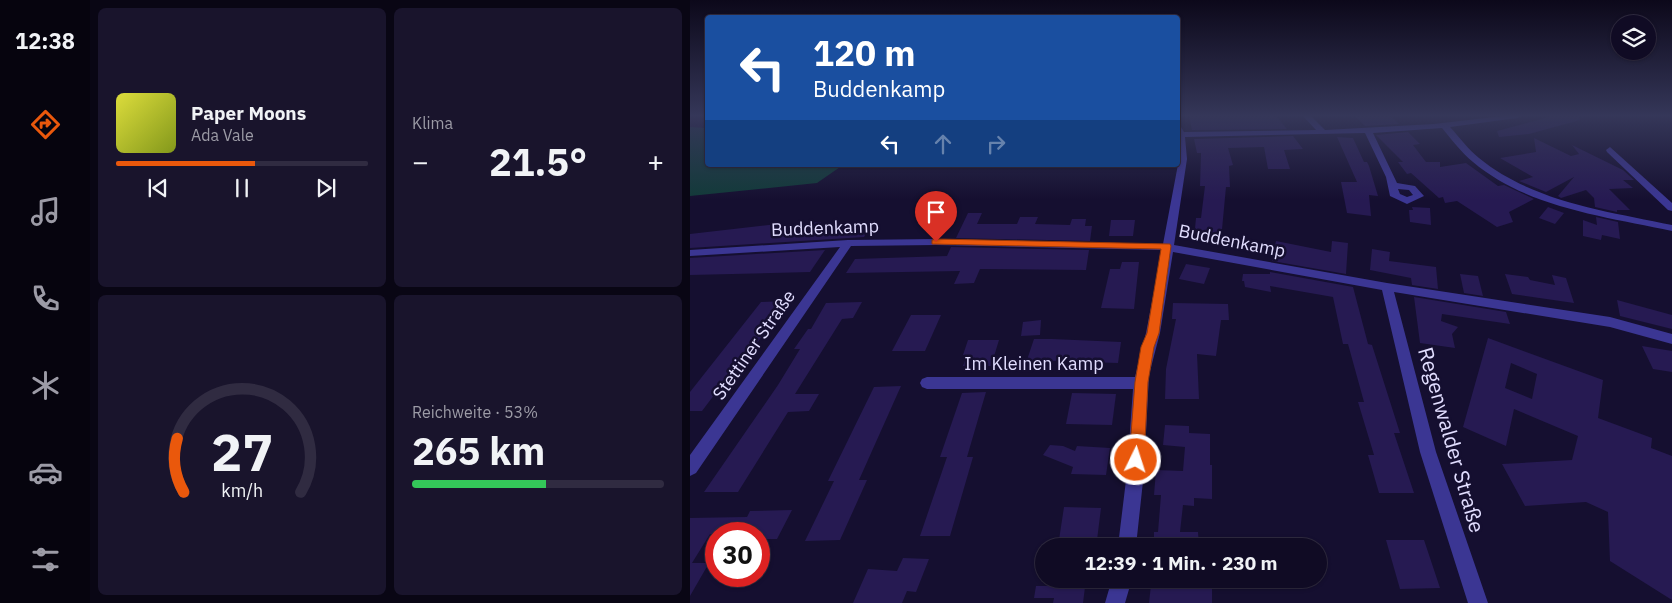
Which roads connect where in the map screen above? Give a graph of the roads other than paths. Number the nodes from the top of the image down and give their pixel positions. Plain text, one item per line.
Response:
1 (1180, 144) edge
2 (1374, 144) edge
3 (1462, 144) edge
4 (1610, 150) dead end
5 (1394, 186) dead end
6 (1672, 208) edge
7 (1672, 228) edge
8 (848, 243) junction
9 (1166, 246) junction
10 (690, 253) edge
11 (1387, 286) junction
12 (1672, 339) edge
13 (1141, 382) junction
14 (926, 384) dead end
15 (690, 468) edge
16 (1129, 538) edge
17 (1119, 588) edge
18 (1115, 603) edge
19 (1478, 603) edge

1 - 9 street
2 - 5 street
3 - 7 street
4 - 6 street
8 - 9 street, Buddenkamp
8 - 10 street, Buddenkamp
8 - 15 street, Stettiner Straße
9 - 11 street, Buddenkamp
9 - 13 street
11 - 12 street, Buddenkamp
11 - 19 street, Regenwalder Straße
13 - 14 street, Im Kleinen Kamp
13 - 16 street
17 - 18 street

